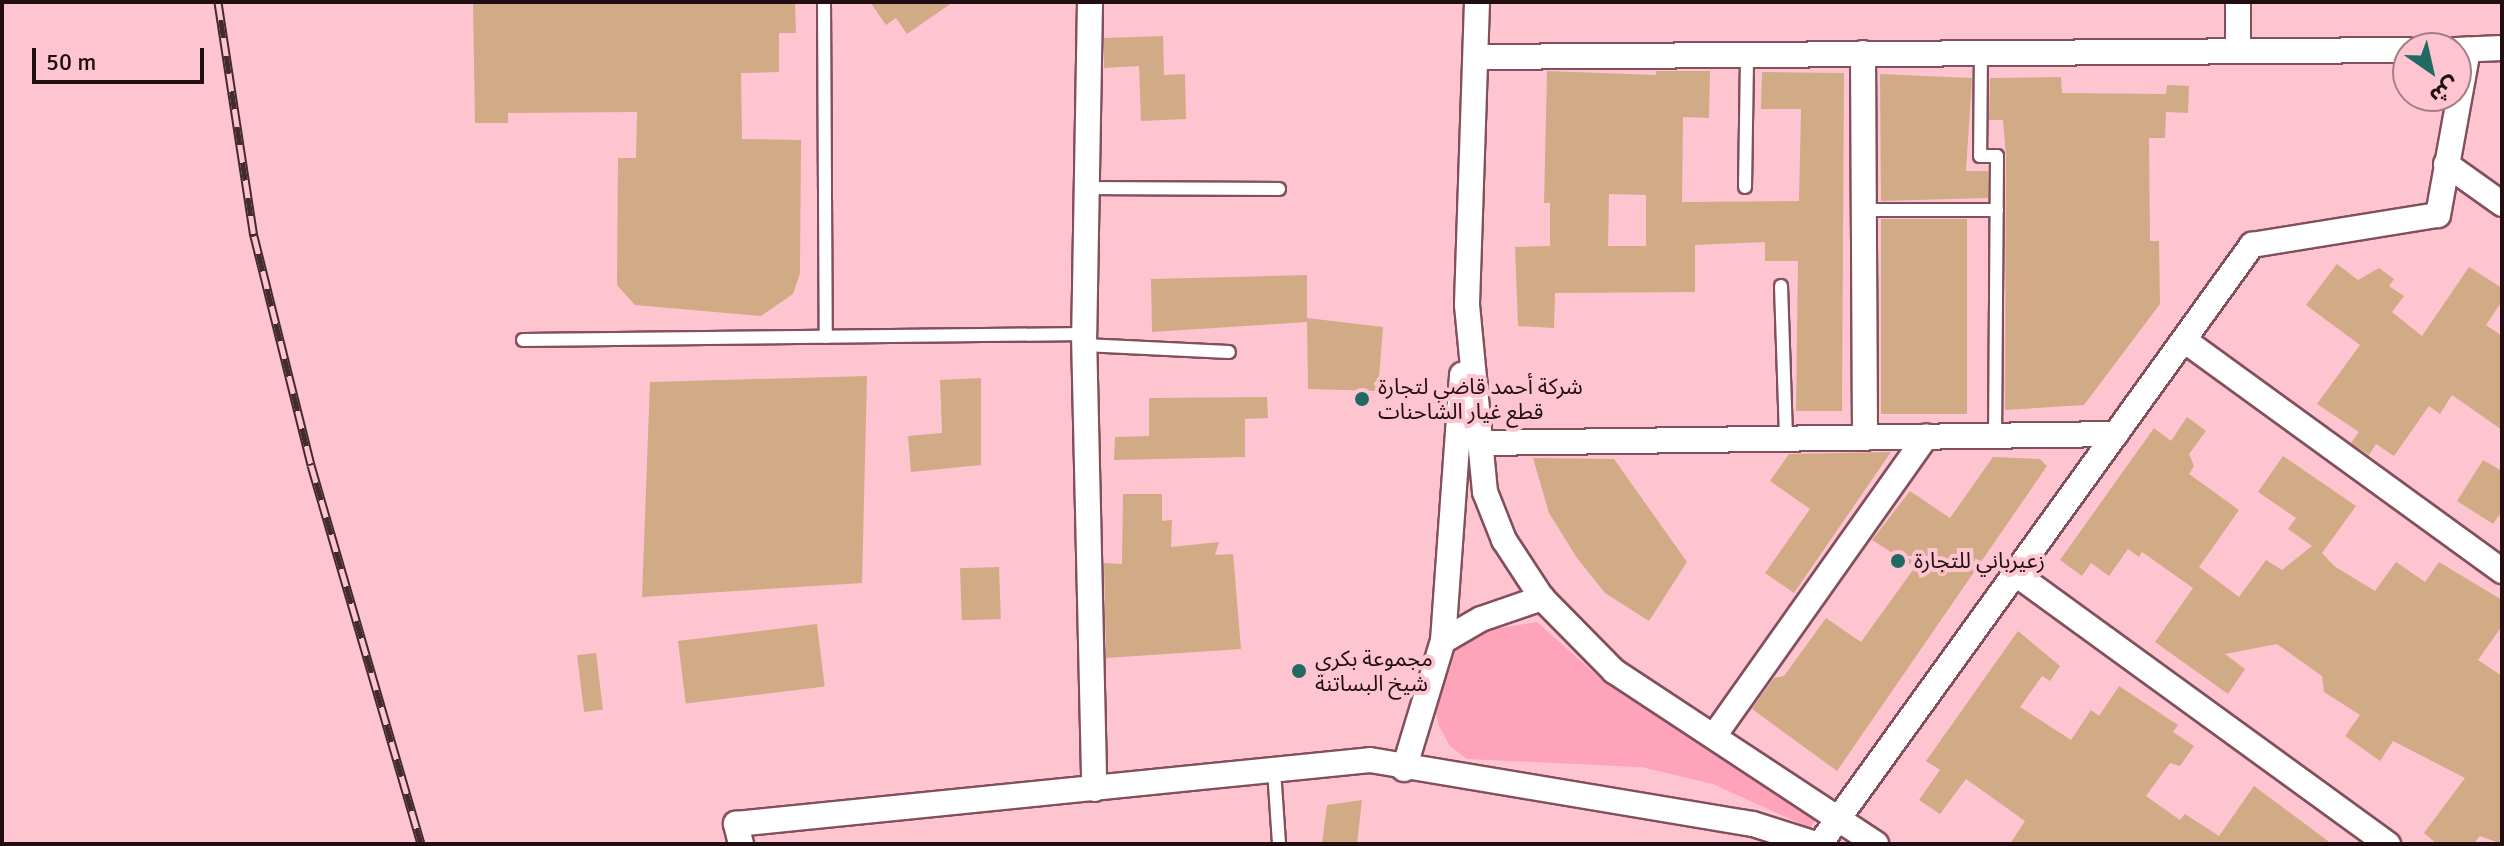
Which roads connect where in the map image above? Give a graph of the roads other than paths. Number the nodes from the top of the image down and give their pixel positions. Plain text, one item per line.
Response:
1 (824, 2) edge
2 (1090, 2) edge
3 (1477, 2) edge
4 (2238, 2) edge
5 (2502, 48) edge
6 (2238, 49) junction
7 (2392, 50) edge
8 (2472, 50) edge
9 (1981, 51) junction
10 (1863, 53) junction
11 (1747, 54) junction
12 (1476, 57) junction
13 (2453, 112) edge
14 (2446, 164) junction
15 (1745, 187) dead end
16 (1087, 188) junction
17 (1279, 189) dead end
18 (2502, 204) edge
19 (1864, 210) junction
20 (1997, 210) junction
21 (1781, 286) dead end
22 (1467, 305) junction
23 (826, 337) junction
24 (1084, 339) junction
25 (523, 340) dead end
26 (2184, 340) junction
27 (1229, 352) dead end
28 (2116, 434) junction
29 (1995, 436) junction
30 (1926, 437) junction
31 (1865, 438) junction
32 (1786, 439) junction
33 (1481, 443) junction
34 (2502, 571) edge
35 (2016, 574) junction
36 (1542, 598) junction
37 (1443, 641) junction
38 (1714, 736) junction
39 (1404, 769) junction
40 (1274, 770) junction
41 (1094, 789) junction
42 (1841, 818) junction
43 (741, 844) edge
44 (1279, 844) edge
45 (1818, 844) edge
46 (1876, 844) edge
47 (2388, 844) edge

1 - 23 lane
2 - 16 street
3 - 12 street
4 - 6 street
5 - 8 street
6 - 7 street
6 - 9 street
9 - 10 street
9 - 20 lane
10 - 11 street
10 - 19 street
11 - 12 street
11 - 15 lane
12 - 22 street
13 - 14 street
14 - 18 street
14 - 26 street
16 - 17 lane
16 - 24 street
19 - 20 lane
19 - 31 street
20 - 29 lane
21 - 32 lane
22 - 33 street
22 - 37 street
23 - 24 lane
23 - 25 lane
24 - 27 lane
24 - 41 street
26 - 28 street
26 - 34 street
28 - 29 street
28 - 35 street
29 - 30 street
30 - 31 street
30 - 38 street
31 - 32 street
32 - 33 street
33 - 36 street
35 - 42 street
35 - 47 street
36 - 37 street
36 - 38 street
37 - 39 street
38 - 42 street
39 - 40 street
39 - 45 street
40 - 41 street
40 - 44 lane
41 - 43 street
42 - 45 street
42 - 46 street

